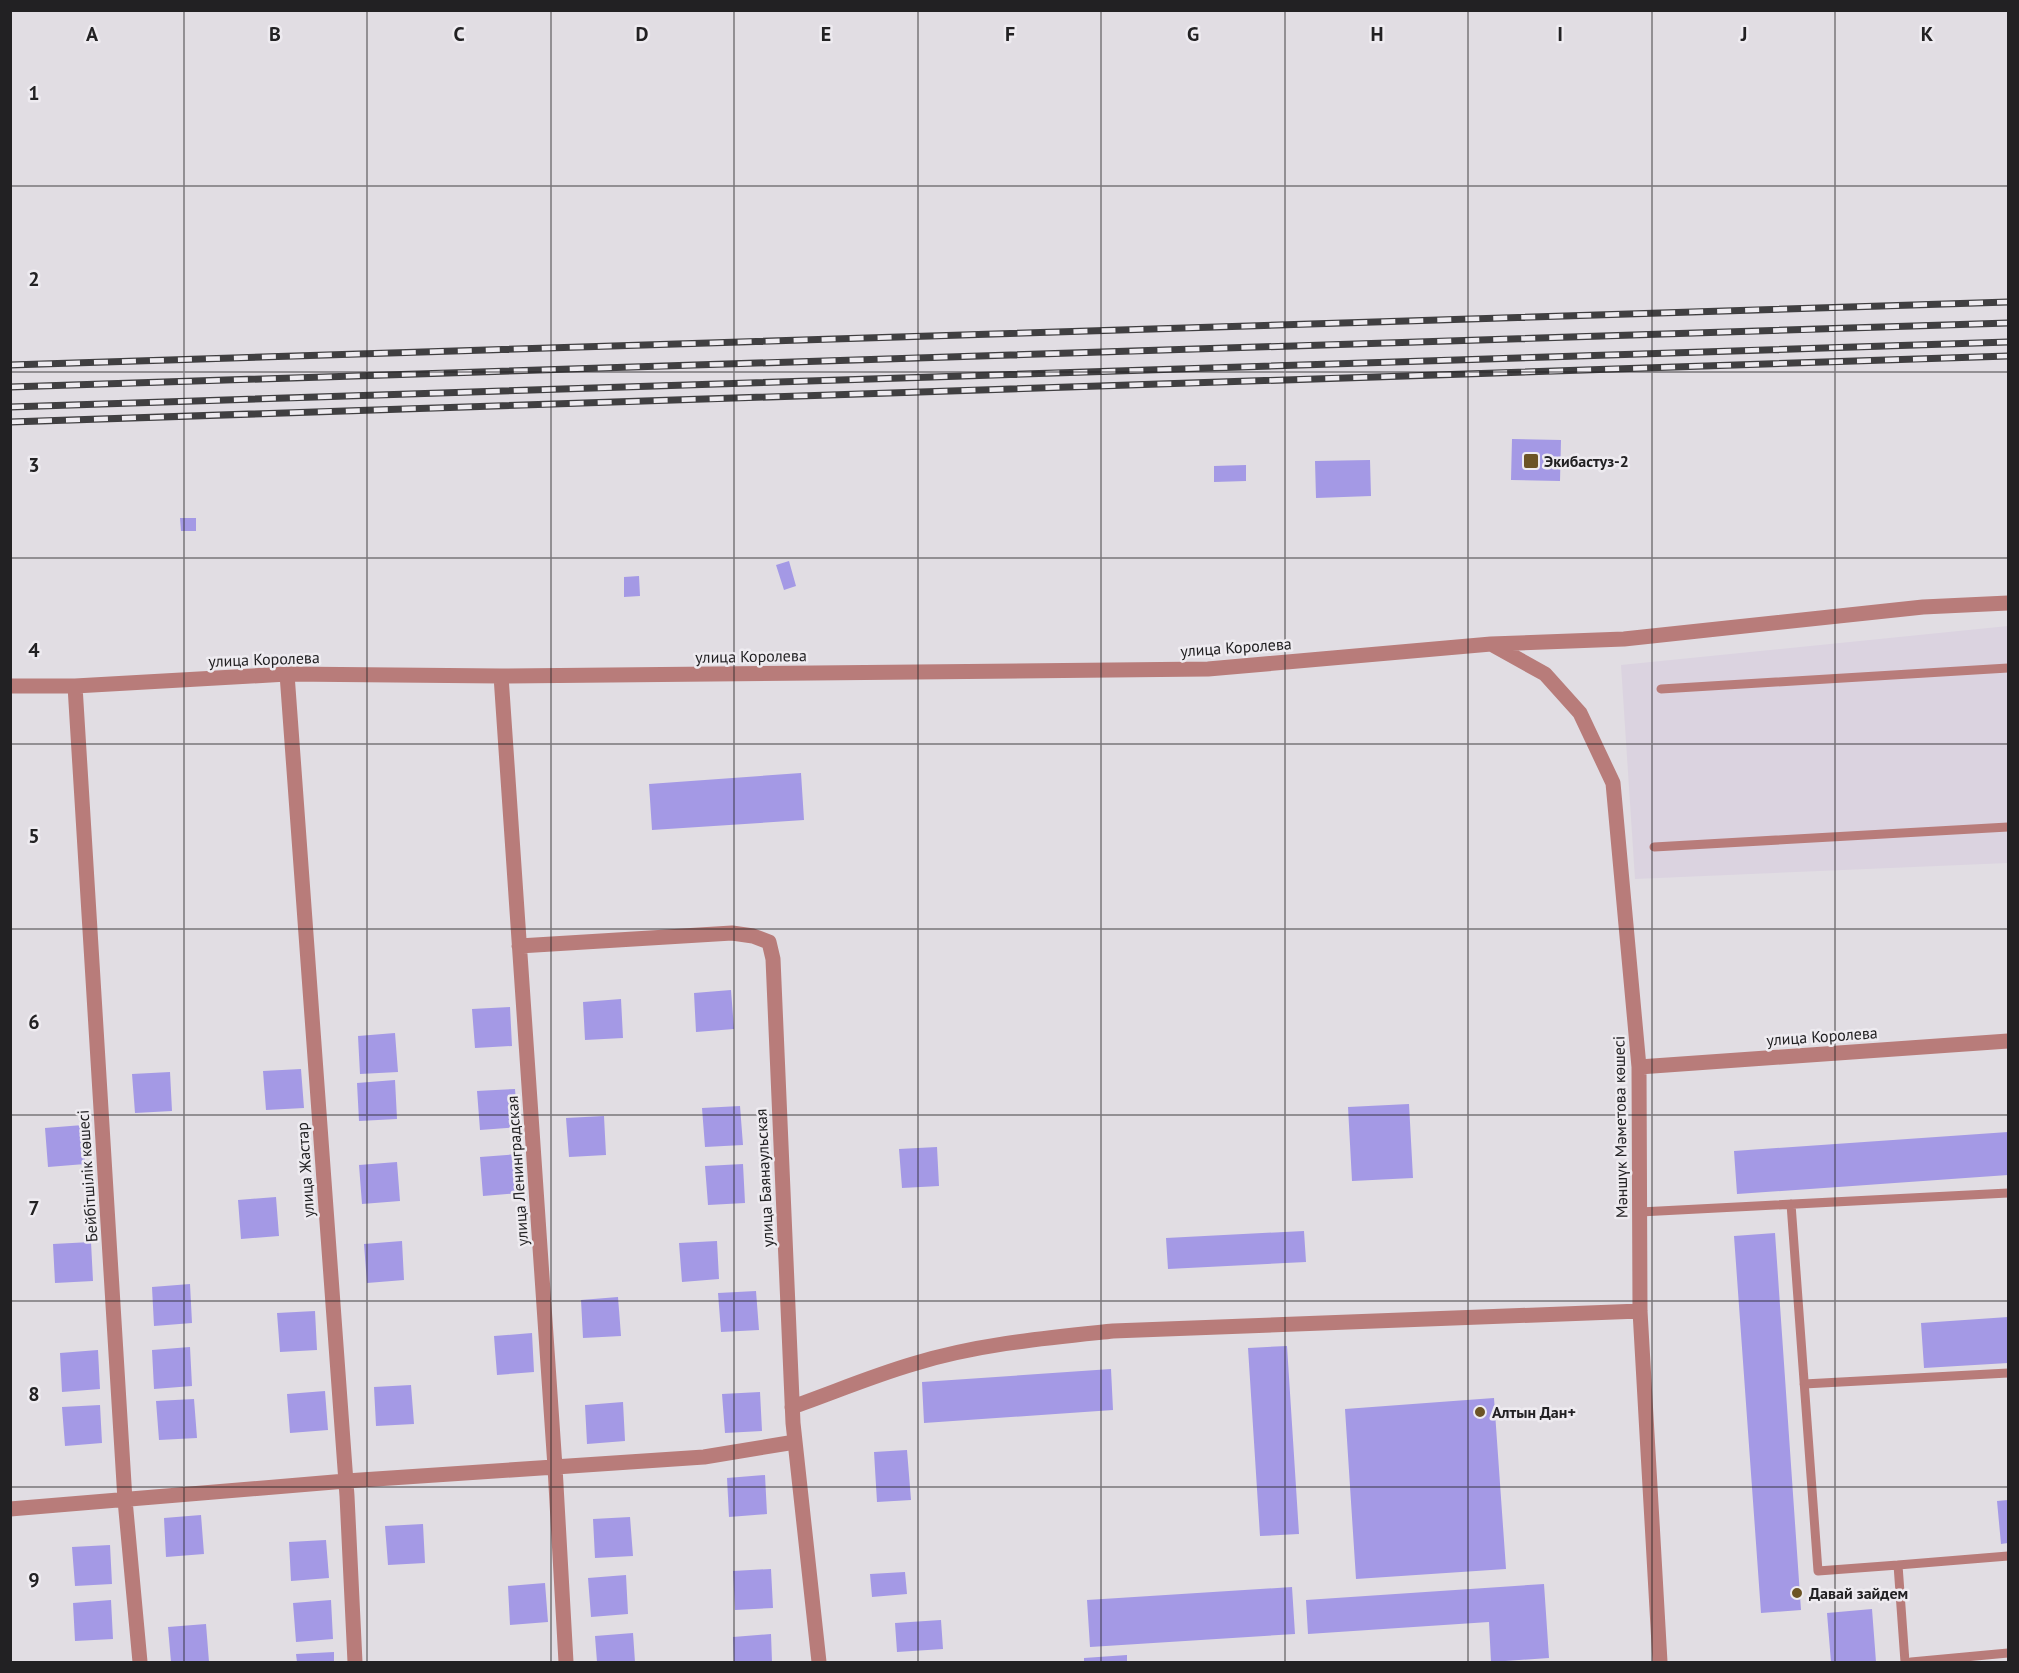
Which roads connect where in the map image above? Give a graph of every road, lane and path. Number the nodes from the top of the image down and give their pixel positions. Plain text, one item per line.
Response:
1 (2008, 603) edge
2 (1491, 644) junction
3 (2008, 668) edge
4 (287, 674) junction
5 (501, 676) junction
6 (10, 686) edge
7 (75, 686) junction
8 (1660, 689) dead end
9 (2008, 827) edge
10 (1654, 847) dead end
11 (519, 946) junction
12 (2008, 1041) edge
13 (1639, 1067) junction
14 (2008, 1193) edge
15 (1791, 1204) junction
16 (1640, 1212) junction
17 (1640, 1311) junction
18 (2008, 1373) edge
19 (1804, 1384) junction
20 (792, 1407) junction
21 (795, 1442) junction
22 (555, 1467) junction
23 (346, 1481) junction
24 (125, 1500) junction
25 (10, 1509) edge
26 (2008, 1556) edge
27 (1898, 1565) junction
28 (2008, 1653) edge
29 (140, 1662) edge
30 (355, 1662) edge
31 (566, 1662) edge
32 (819, 1662) edge
33 (1660, 1662) edge
34 (1905, 1662) edge
35 (1911, 1662) edge

1 - 2 street, улица Королева
2 - 5 street, улица Королева
2 - 13 street, Мәншүк Мәметова көшесі
3 - 8 lane
4 - 5 street, улица Королева
4 - 7 street, улица Королева
4 - 23 street, улица Жастар
5 - 11 street, улица Ленинградская
6 - 7 street, улица Королева
7 - 24 street, Бейбітшілік көшесі
9 - 10 lane
11 - 20 street, улица Баянаульская
11 - 22 street, улица Ленинградская
12 - 13 street, улица Королева
13 - 16 street, Мәншүк Мәметова көшесі
14 - 15 lane
15 - 16 lane
15 - 19 lane
16 - 17 street, Мәншүк Мәметова көшесі
17 - 20 street
17 - 33 street, Мәншүк Мәметова көшесі
18 - 19 lane
19 - 27 lane
20 - 21 street, улица Баянаульская
21 - 22 street
21 - 32 street, улица Баянаульская
22 - 23 street
22 - 31 street, улица Ленинградская
23 - 24 street
23 - 30 street, улица Жастар
24 - 25 street
24 - 29 street, Бейбітшілік көшесі
26 - 27 lane
27 - 34 lane
28 - 35 lane

